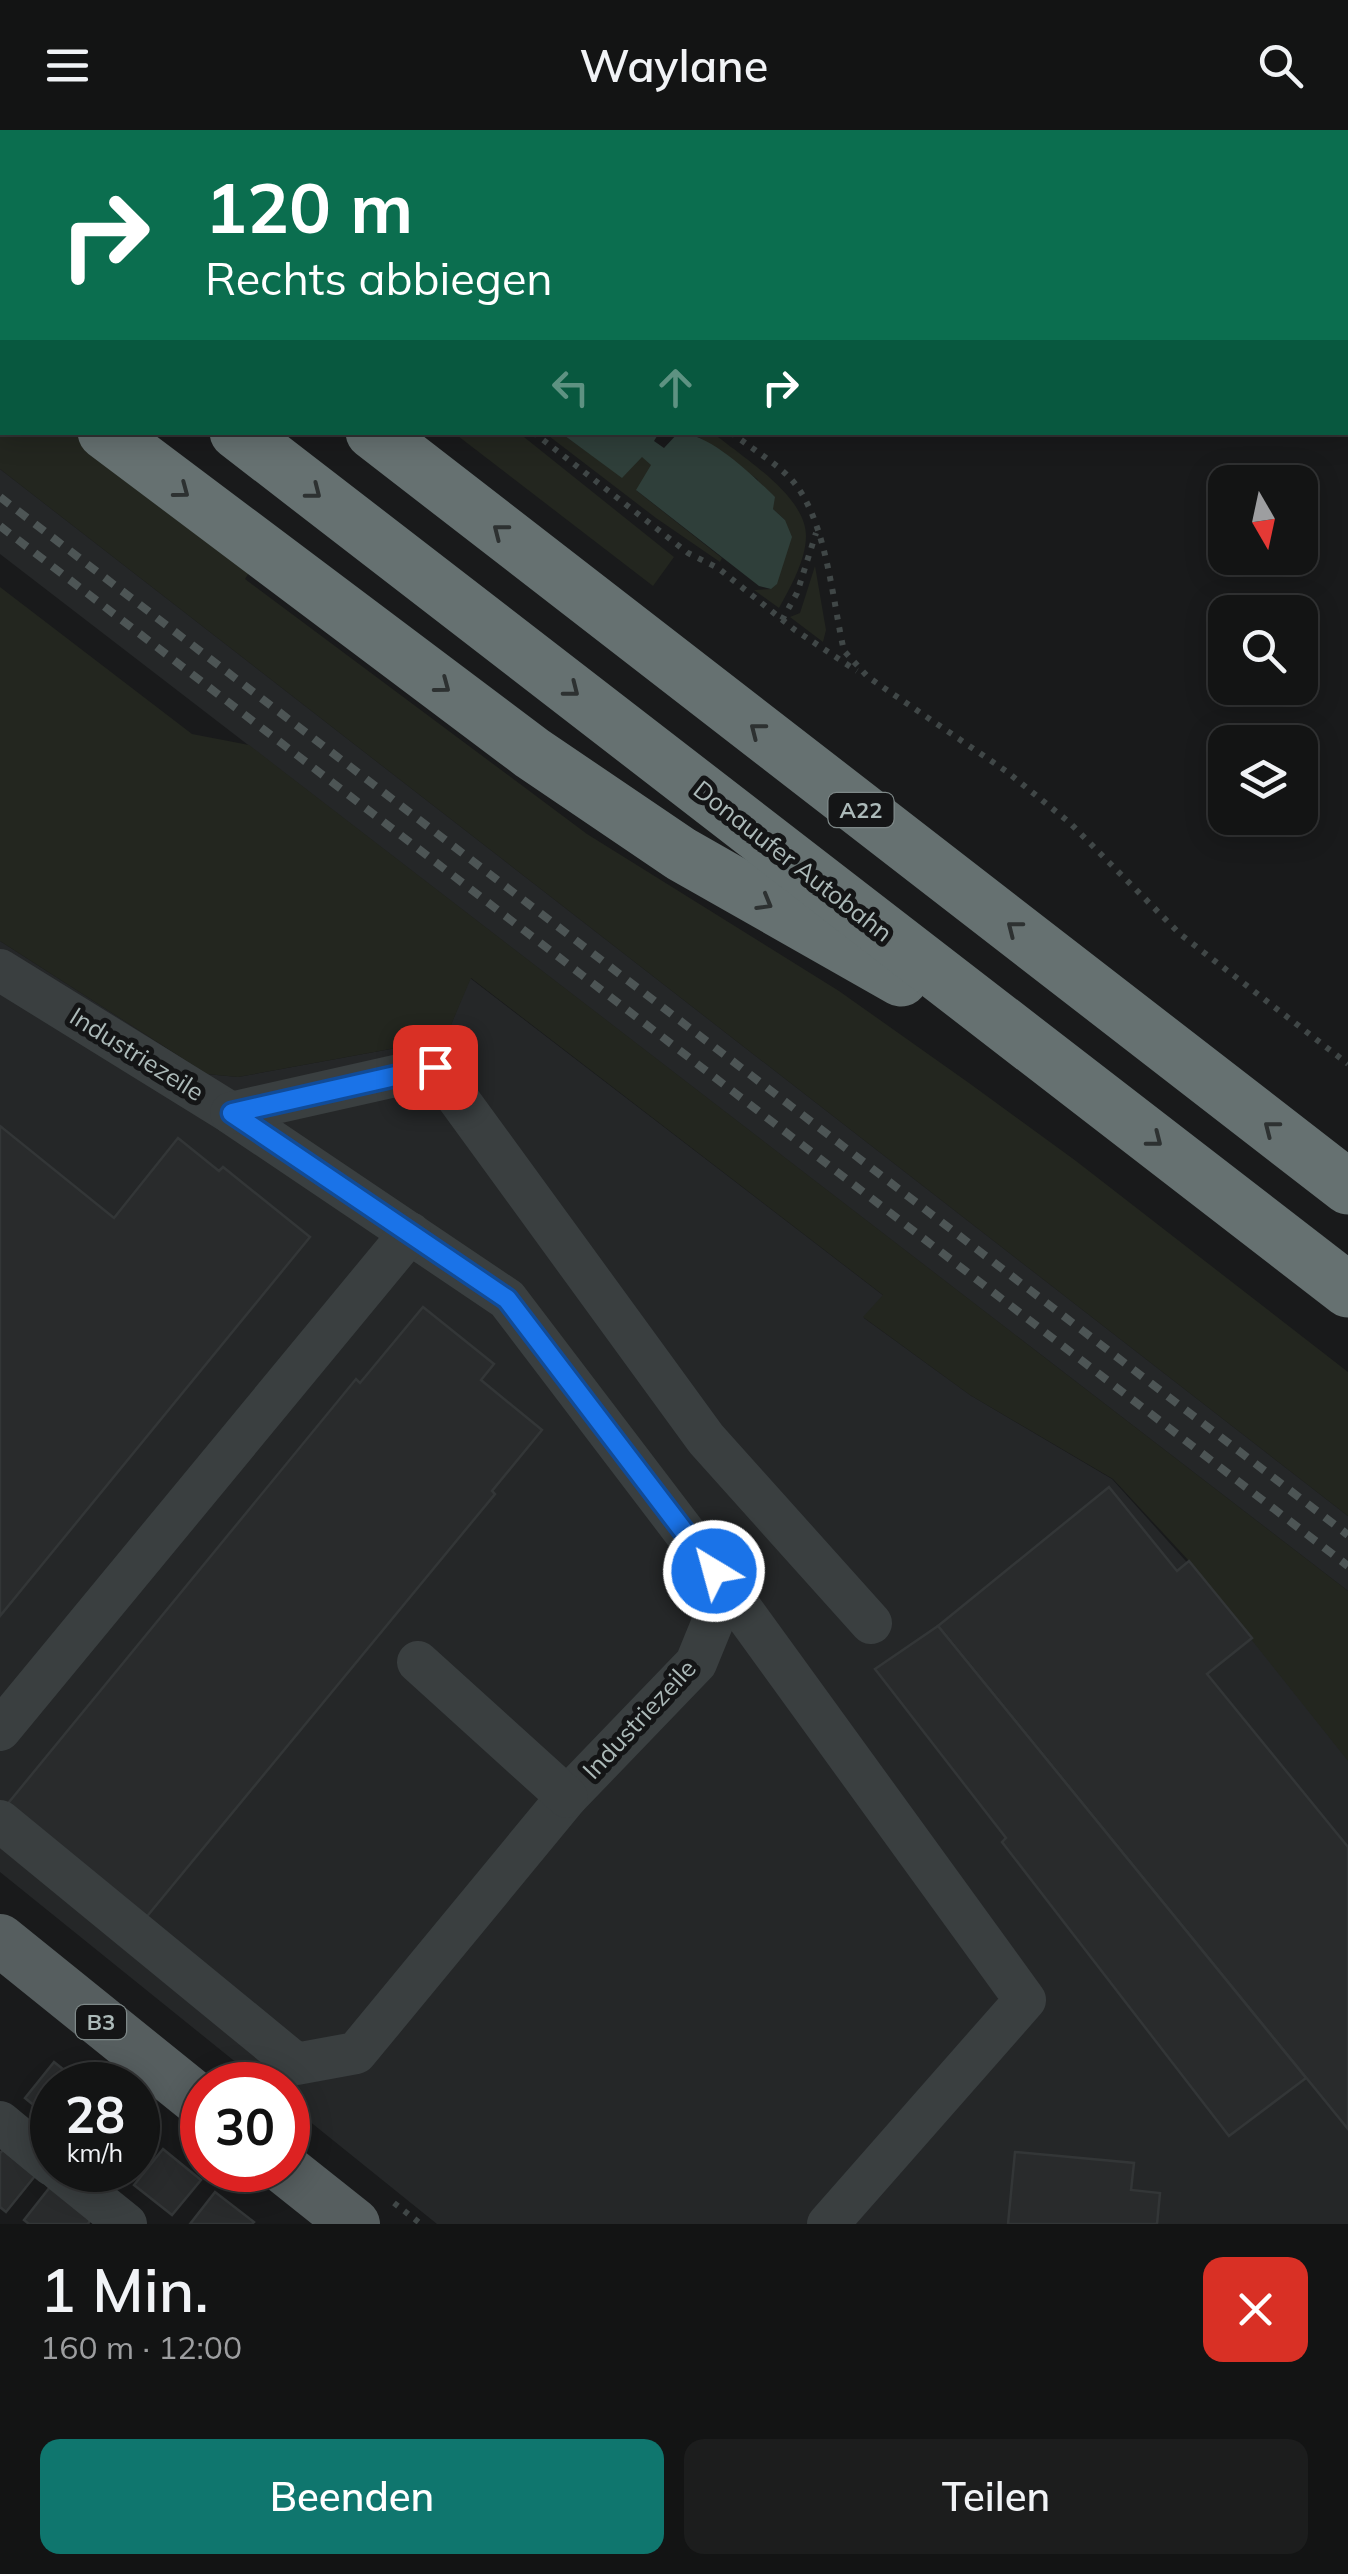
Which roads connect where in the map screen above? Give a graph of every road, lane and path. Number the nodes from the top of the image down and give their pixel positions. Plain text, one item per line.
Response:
1 (108, 435) edge
2 (241, 435) edge
3 (377, 435) edge
4 (537, 435) edge
5 (735, 435) edge
6 (817, 528) junction
7 (782, 620) junction
8 (868, 678) junction
9 (0, 970) edge
10 (1348, 1064) edge
11 (1078, 1080) junction
12 (232, 1113) junction
13 (1348, 1188) edge
14 (410, 1233) junction
15 (1348, 1290) edge
16 (714, 1571) junction
17 (870, 1622) dead end
18 (418, 1662) dead end
19 (0, 1730) edge
20 (567, 1797) junction
21 (0, 1821) edge
22 (0, 1940) edge
23 (180, 2085) edge
24 (0, 2122) edge
25 (30, 2147) edge
26 (310, 2189) edge
27 (86, 2192) edge
28 (126, 2224) edge
29 (354, 2224) edge
30 (828, 2224) edge

1 -> 11 highway
2 -> 11 highway, Donauufer Autobahn
13 -> 3 highway, A22
4 - 7 path
5 - 6 path
6 - 7 path
6 - 8 path
7 - 8 path
8 - 10 path
9 - 12 street, Industriezeile
11 -> 15 highway, Donauufer Autobahn
12 - 14 street, Industriezeile
12 - 17 street
14 - 16 street, Industriezeile
14 - 19 street
16 - 20 street, Industriezeile
16 - 30 street
18 - 20 street
20 - 21 street, Industriezeile
22 - 23 main road, B3
24 - 25 street
26 - 29 main road
27 - 28 street

